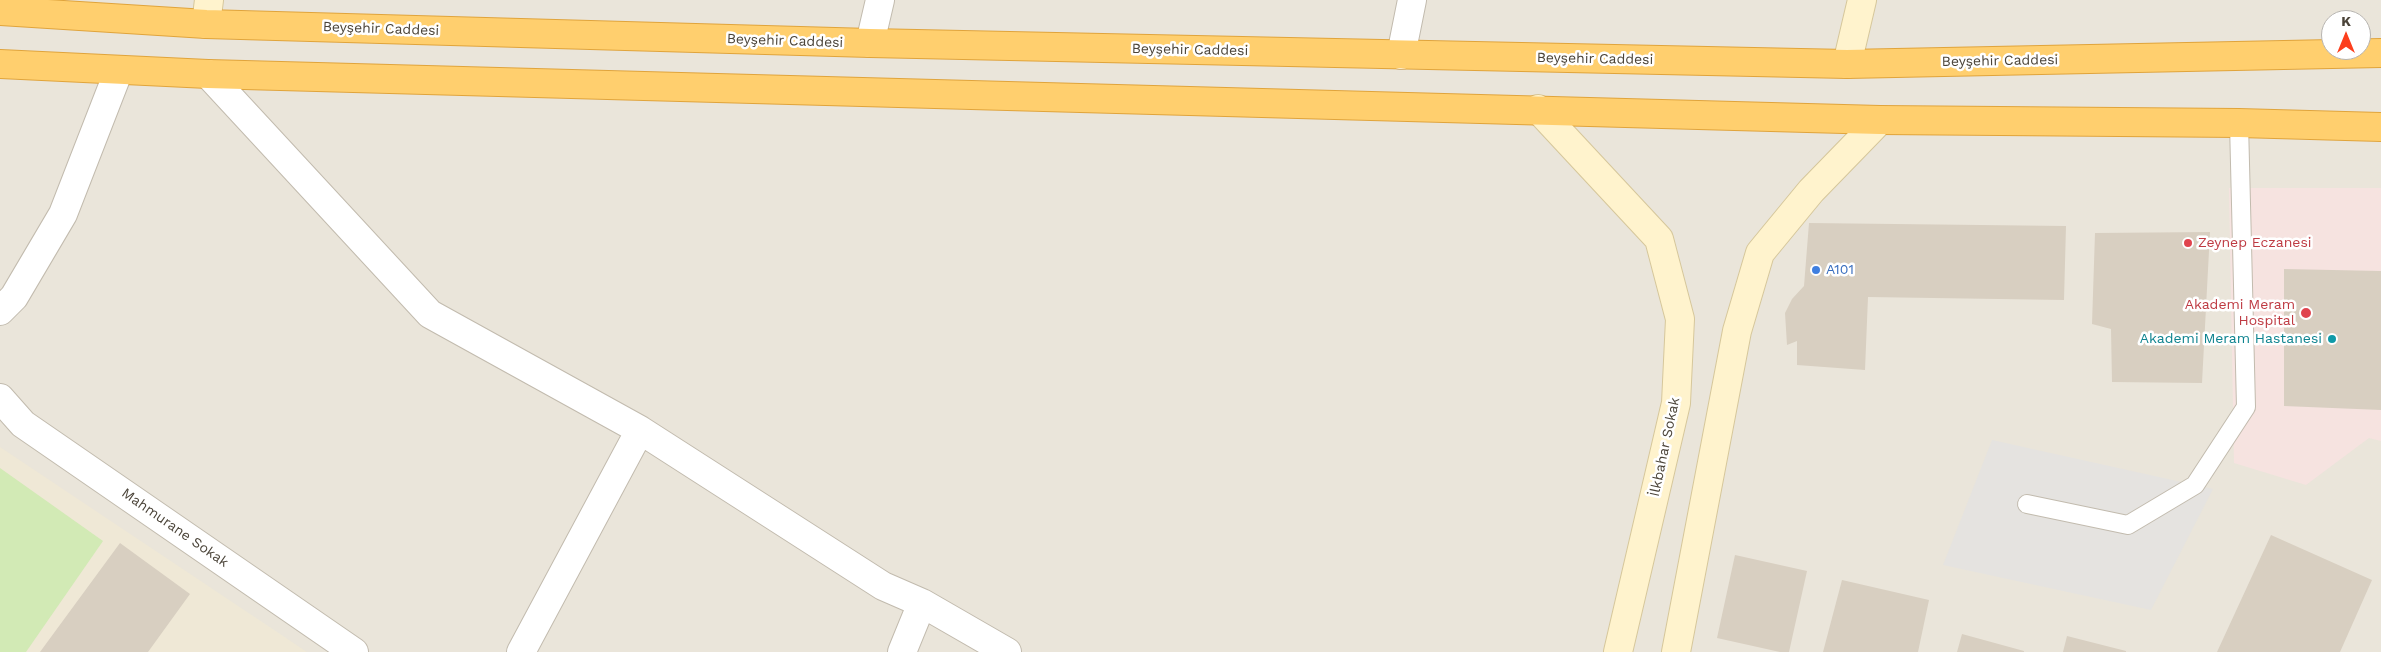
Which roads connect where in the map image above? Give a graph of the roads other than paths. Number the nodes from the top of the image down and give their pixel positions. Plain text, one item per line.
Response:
1 (880, 0) edge
2 (1412, 0) edge
3 (1862, 0) edge
4 (0, 12) edge
5 (207, 12) edge
6 (870, 43) junction
7 (2381, 53) edge
8 (1401, 55) junction
9 (0, 64) edge
10 (1847, 64) junction
11 (119, 70) junction
12 (208, 74) junction
13 (1538, 109) junction
14 (1880, 120) junction
15 (2239, 123) junction
16 (2381, 126) edge
17 (0, 311) edge
18 (0, 398) edge
19 (640, 430) junction
20 (2027, 504) dead end
21 (922, 603) junction
22 (354, 652) edge
23 (521, 652) edge
24 (902, 652) edge
25 (1007, 652) edge
26 (1618, 652) edge
27 (1676, 652) edge

1 - 6 street
2 - 8 street
3 - 10 street
4 - 5 highway, Beyşehir Caddesi
5 - 6 highway, Beyşehir Caddesi
6 - 8 highway, Beyşehir Caddesi
7 - 10 highway, Beyşehir Caddesi
8 - 10 highway, Beyşehir Caddesi
9 - 11 highway
11 - 12 highway
11 - 17 street
12 - 13 highway
12 - 19 street
13 - 14 highway
13 - 26 street, İlkbahar Sokak
14 - 15 highway
14 - 27 street
15 - 16 highway
15 - 20 lane
18 - 22 street, Mahmurane Sokak
19 - 21 street
19 - 23 street
21 - 24 street
21 - 25 street

